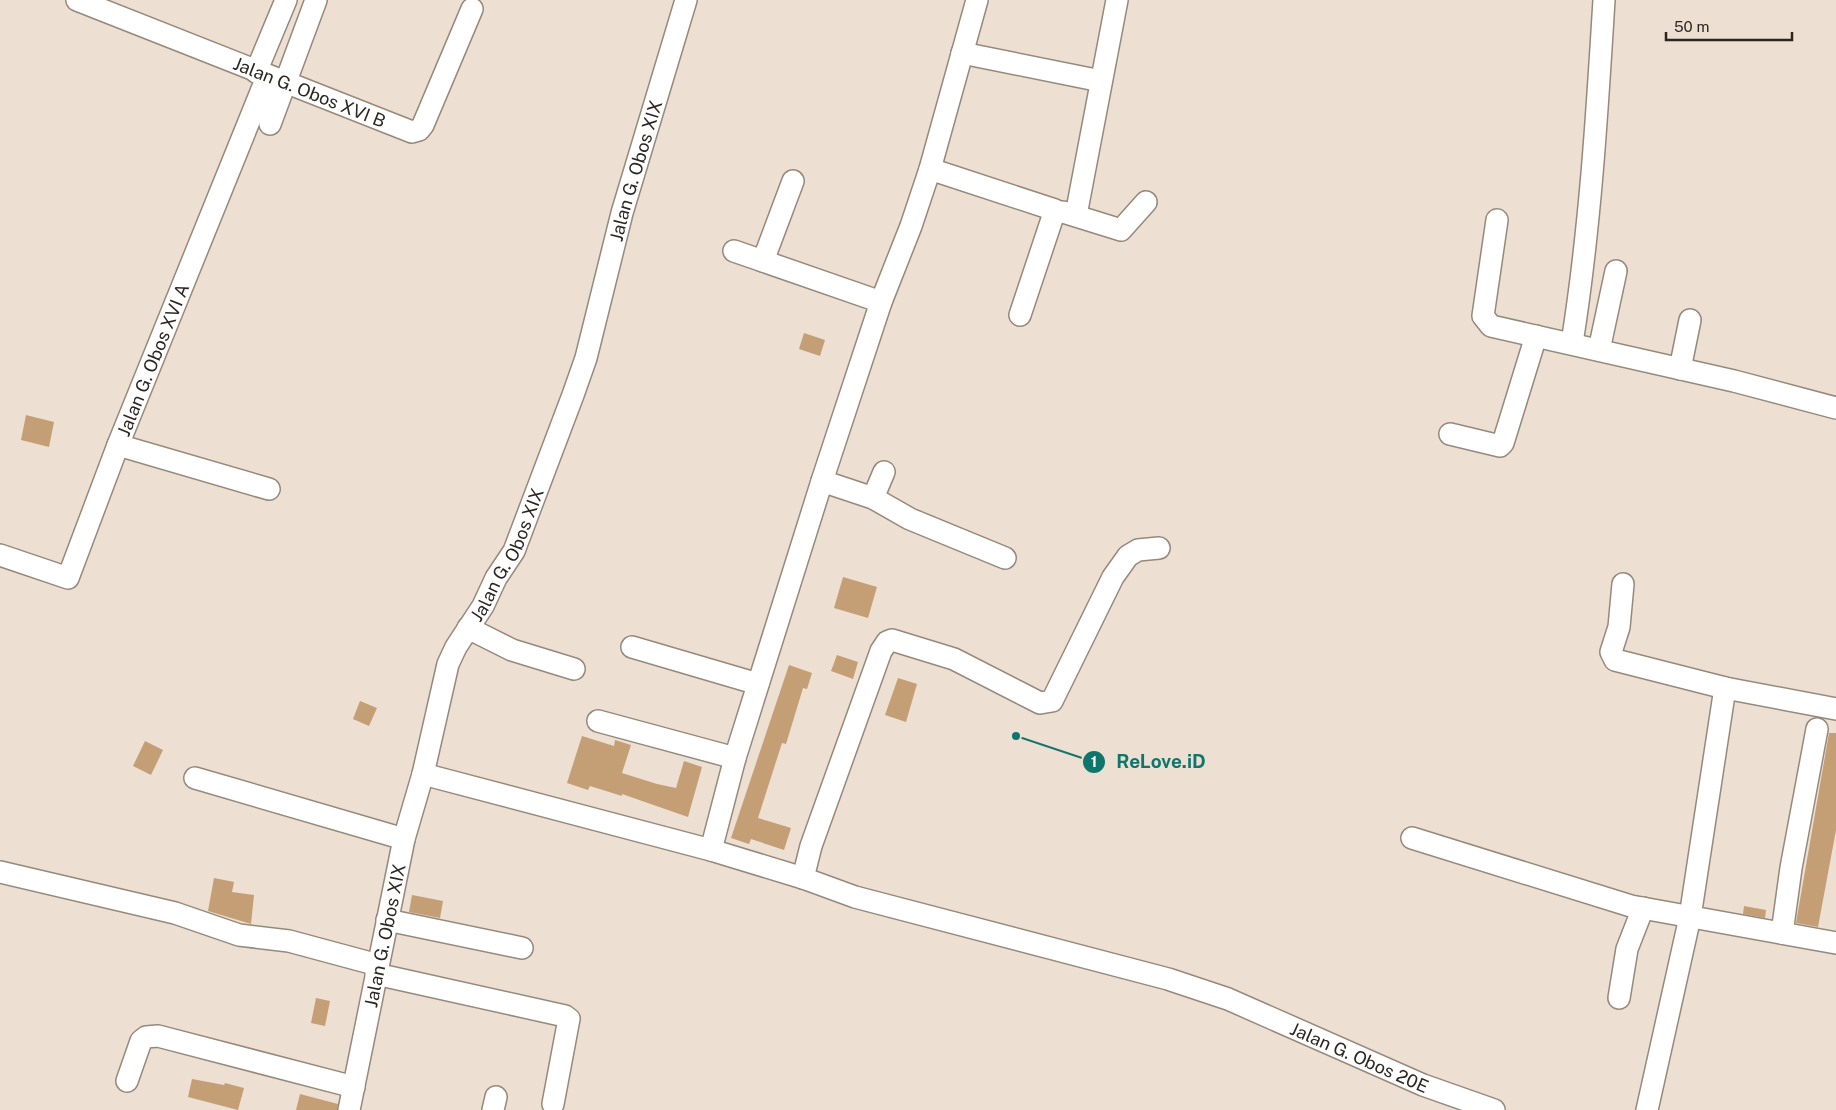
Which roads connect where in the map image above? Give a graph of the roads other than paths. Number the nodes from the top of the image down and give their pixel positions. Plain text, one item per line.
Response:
1 (77, 0) edge
2 (286, 0) edge
3 (316, 0) edge
4 (686, 0) edge
5 (977, 0) edge
6 (1117, 0) edge
7 (1604, 0) edge
8 (472, 9) dead end
9 (962, 53) junction
10 (269, 77) junction
11 (1101, 82) junction
12 (270, 124) dead end
13 (930, 168) junction
14 (793, 181) dead end
15 (1146, 202) dead end
16 (1055, 210) junction
17 (1076, 215) junction
18 (1497, 220) dead end
19 (734, 251) dead end
20 (763, 261) junction
21 (1616, 271) dead end
22 (881, 302) junction
23 (1020, 314) dead end
24 (1690, 320) dead end
25 (1536, 336) junction
26 (1572, 343) junction
27 (1600, 350) junction
28 (1680, 369) junction
29 (1836, 408) edge
30 (1450, 434) dead end
31 (118, 445) junction
32 (884, 472) dead end
33 (822, 480) junction
34 (268, 489) dead end
35 (873, 498) junction
36 (1159, 548) dead end
37 (0, 555) edge
38 (1005, 558) dead end
39 (1623, 584) dead end
40 (468, 628) junction
41 (632, 647) dead end
42 (574, 669) dead end
43 (758, 684) junction
44 (1725, 688) junction
45 (1836, 709) edge
46 (598, 721) dead end
47 (1817, 729) dead end
48 (735, 758) junction
49 (423, 774) junction
50 (195, 778) dead end
51 (1412, 838) dead end
52 (404, 839) junction
53 (711, 850) junction
54 (0, 872) edge
55 (803, 878) junction
56 (1643, 908) junction
57 (1690, 917) junction
58 (387, 920) junction
59 (1782, 934) junction
60 (1836, 943) edge
61 (522, 948) dead end
62 (377, 969) junction
63 (1619, 998) dead end
64 (127, 1081) dead end
65 (354, 1087) junction
66 (553, 1104) dead end
67 (349, 1110) edge
68 (1494, 1110) edge
69 (1647, 1110) edge

1 - 10 street, Jalan G. Obos XVI B
2 - 10 street
3 - 10 street
4 - 40 street, Jalan G. Obos XIX
5 - 9 street
6 - 11 street
7 - 26 street
8 - 10 street, Jalan G. Obos XVI B
9 - 11 street
9 - 13 street
10 - 12 street
10 - 31 street, Jalan G. Obos XVI A
11 - 17 street
13 - 16 street
13 - 22 street
14 - 20 street
15 - 17 street
16 - 17 street
16 - 23 street
18 - 25 street
19 - 20 street
20 - 22 street
21 - 27 street
22 - 33 street
24 - 28 street
25 - 26 street
25 - 30 street
26 - 27 street
27 - 28 street
28 - 29 street
31 - 34 street
31 - 37 street, Jalan G. Obos XVI A
32 - 35 street
33 - 35 street
33 - 43 street
35 - 38 street
36 - 55 street
39 - 44 street
40 - 42 street
40 - 49 street, Jalan G. Obos XIX
41 - 43 street
43 - 48 street
44 - 45 street
44 - 57 street
46 - 48 street
47 - 59 street
48 - 53 street
49 - 52 street, Jalan G. Obos XIX
49 - 53 street, Jalan G. Obos 20E
50 - 52 street
51 - 56 street
52 - 58 street, Jalan G. Obos XIX
53 - 55 street, Jalan G. Obos 20E
54 - 62 street
55 - 68 street, Jalan G. Obos 20E
56 - 57 street
56 - 63 street
57 - 59 street
57 - 69 street
58 - 61 street
58 - 62 street, Jalan G. Obos XIX
59 - 60 street
62 - 65 street, Jalan G. Obos XIX
62 - 66 street
64 - 65 street
65 - 67 street, Jalan G. Obos XIX

